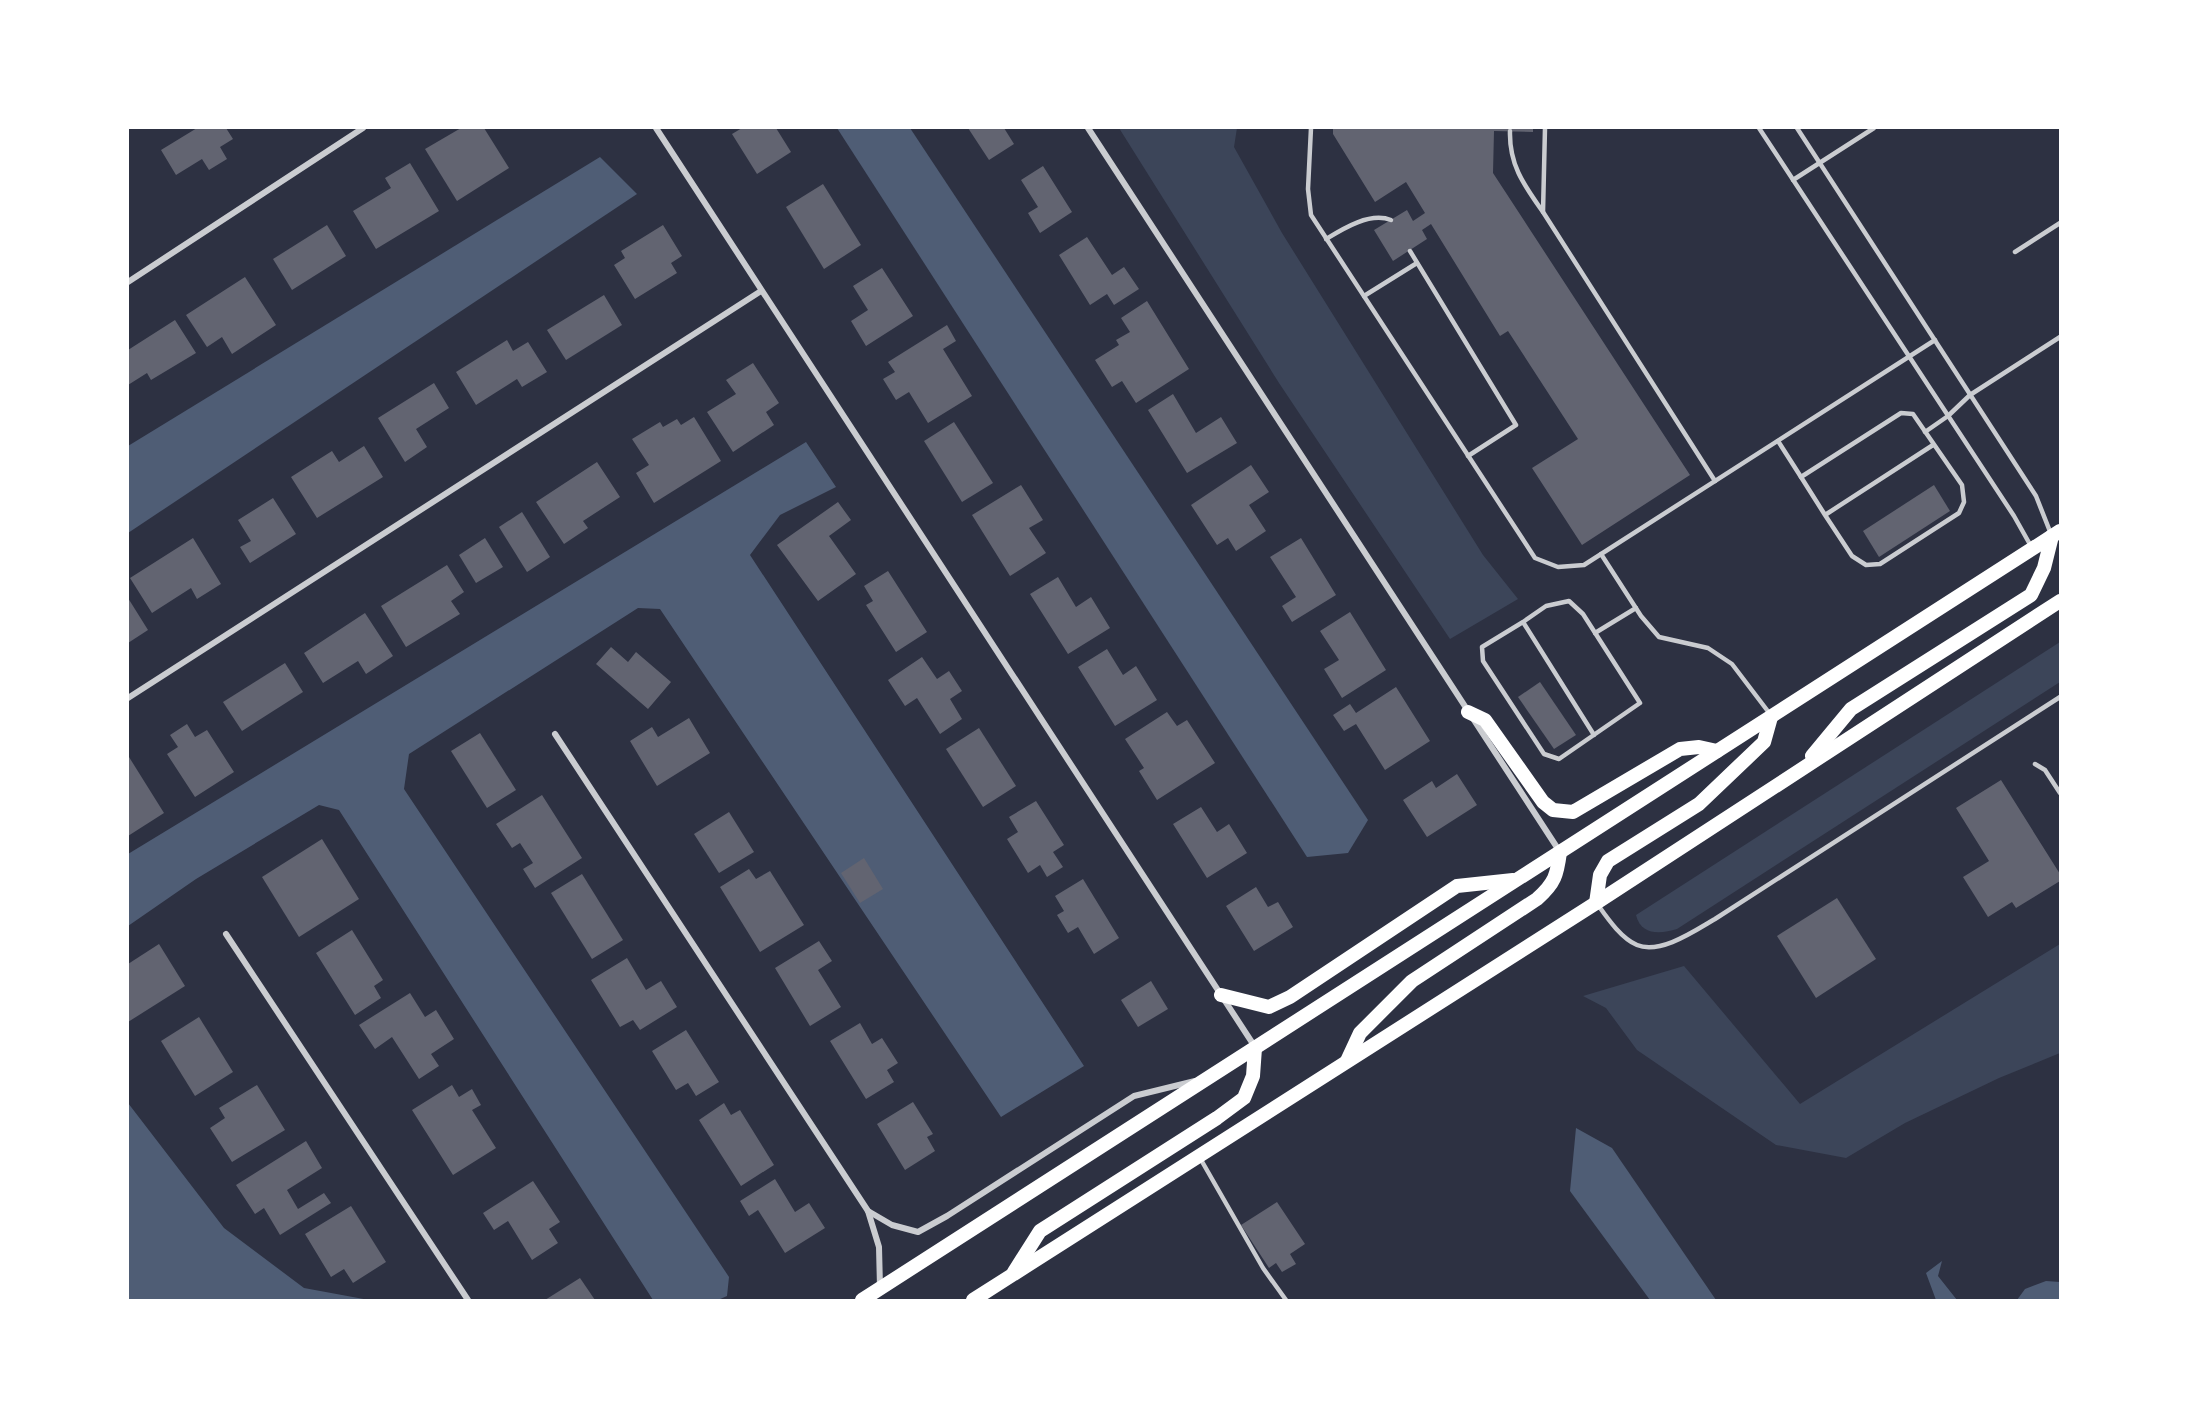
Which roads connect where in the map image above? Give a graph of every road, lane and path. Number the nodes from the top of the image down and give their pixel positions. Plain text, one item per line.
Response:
1 (363, 128) edge
2 (656, 128) edge
3 (1088, 128) edge
4 (1311, 128) edge
5 (1545, 128) edge
6 (1759, 128) edge
7 (1797, 128) edge
8 (1874, 128) edge
9 (1510, 131) dead end
10 (1819, 163) junction
11 (1793, 180) junction
12 (1543, 212) junction
13 (1391, 220) dead end
14 (2061, 223) edge
15 (1326, 239) junction
16 (1410, 251) dead end
17 (2015, 252) dead end
18 (1417, 263) junction
19 (128, 282) edge
20 (761, 291) junction
21 (1364, 296) junction
22 (2061, 337) edge
23 (1935, 340) junction
24 (1909, 356) junction
25 (1971, 395) junction
26 (1948, 416) junction
27 (1925, 432) junction
28 (1778, 441) junction
29 (1933, 445) junction
30 (1468, 456) junction
31 (1801, 477) junction
32 (1715, 481) junction
33 (1825, 515) junction
34 (2056, 534) edge
35 (2033, 549) junction
36 (1601, 554) junction
37 (2061, 601) edge
38 (1636, 608) junction
39 (1522, 622) junction
40 (1595, 633) junction
41 (2061, 697) edge
42 (128, 698) edge
43 (1468, 712) junction
44 (1771, 717) junction
45 (555, 734) dead end
46 (1594, 735) junction
47 (1717, 751) junction
48 (2035, 764) dead end
49 (1803, 767) junction
50 (2061, 793) edge
51 (1560, 852) junction
52 (1518, 879) junction
53 (1596, 903) junction
54 (226, 934) dead end
55 (1221, 995) junction
56 (1255, 1048) junction
57 (1347, 1061) junction
58 (1210, 1077) junction
59 (1199, 1155) junction
60 (868, 1211) junction
61 (1012, 1276) junction
62 (880, 1289) junction
63 (468, 1300) edge
64 (862, 1300) edge
65 (973, 1300) edge
66 (1286, 1300) edge

1 - 19 street
2 - 20 street
3 - 43 street
4 - 15 lane
5 - 12 lane
6 - 11 lane
7 - 10 lane
8 - 10 lane
9 - 12 lane
10 - 11 lane
10 - 23 lane
11 - 24 lane
12 - 32 lane
13 - 15 lane
14 - 17 lane
15 - 21 lane
16 - 18 lane
18 - 21 lane
18 - 30 lane
20 - 42 street
20 - 55 street
21 - 30 lane
22 - 25 lane
23 - 24 lane
23 - 25 lane
24 - 26 lane
24 - 28 lane
25 - 26 lane
25 - 34 lane
26 - 27 lane
26 - 35 lane
27 - 29 lane
27 - 31 lane
28 - 31 lane
28 - 32 lane
29 - 33 lane
29 - 33 lane
30 - 36 lane
31 - 33 lane
32 - 36 lane
34 - 35 highway
34 - 49 highway
35 - 44 highway
36 - 38 lane
37 - 49 highway
38 - 40 lane
38 - 44 lane
39 - 40 lane
39 - 46 lane
39 - 46 lane
40 - 46 lane
41 - 53 lane
43 - 47 highway
43 - 51 street
44 - 47 highway
44 - 53 highway
45 - 60 street
47 - 51 highway
48 - 50 lane
49 - 53 highway
51 - 52 highway
51 - 57 highway
52 - 55 highway
52 - 56 highway
53 - 57 highway
54 - 63 street
55 - 56 street
56 - 58 highway
56 - 61 highway
57 - 59 highway
58 - 60 street
58 - 62 highway
59 - 61 highway
59 - 66 lane
60 - 62 street
61 - 65 highway
62 - 64 highway

